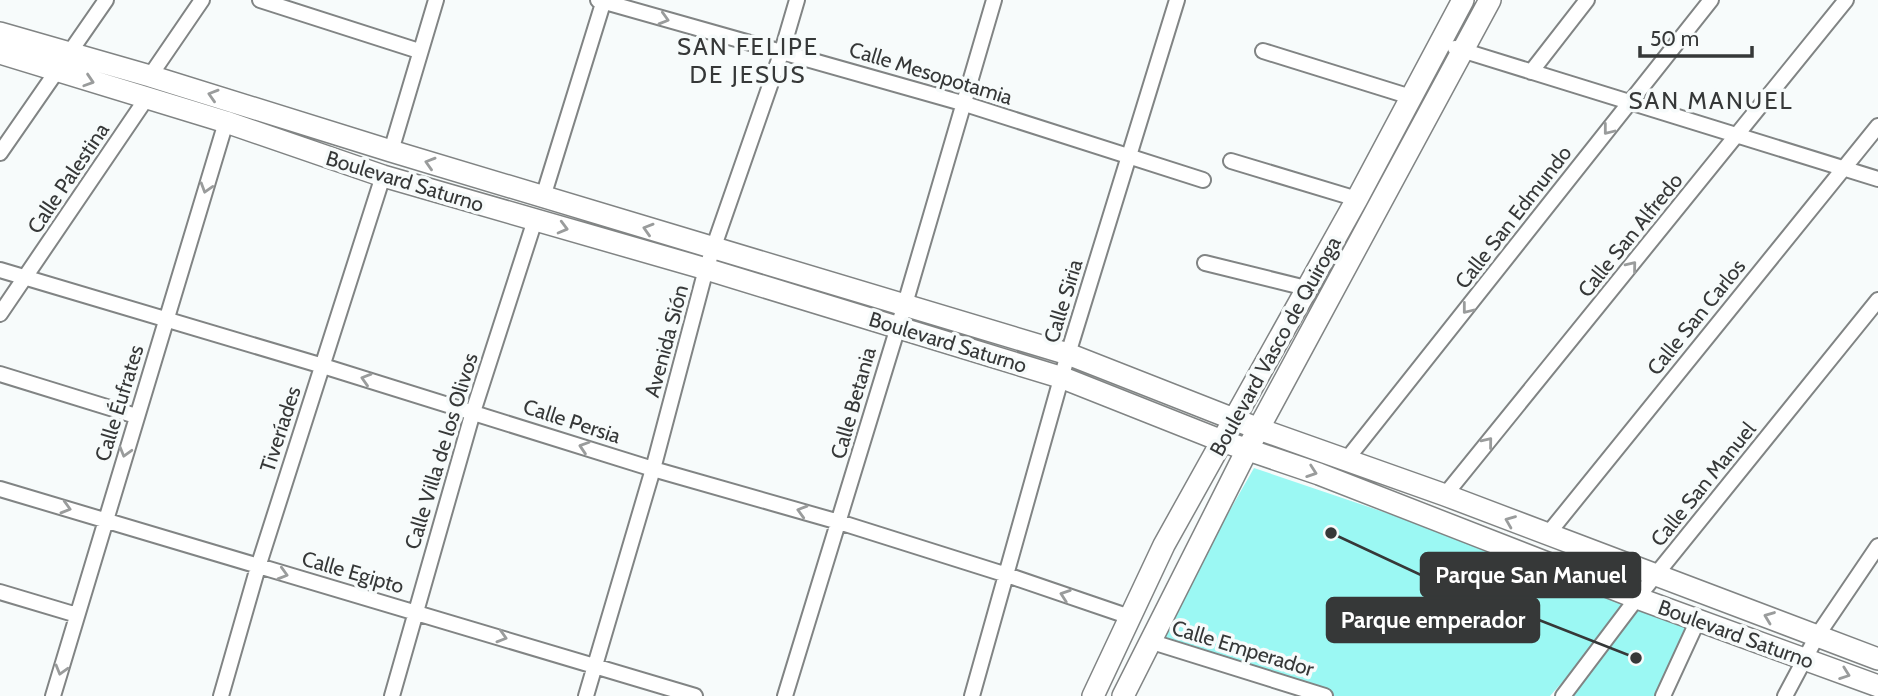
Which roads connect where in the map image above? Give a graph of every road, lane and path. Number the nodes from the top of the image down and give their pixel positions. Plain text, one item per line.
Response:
1 (106, 0) edge
2 (202, 0) edge
3 (260, 0) edge
4 (436, 0) edge
5 (797, 0) edge
6 (994, 0) edge
7 (1177, 0) edge
8 (1463, 0) edge
9 (1490, 0) edge
10 (1587, 0) edge
11 (1711, 0) edge
12 (1846, 0) edge
13 (602, 1) edge
14 (0, 33) edge
15 (1440, 43) junction
16 (1463, 50) junction
17 (419, 51) junction
18 (782, 51) junction
19 (1263, 51) dead end
20 (0, 53) edge
21 (62, 62) junction
22 (1531, 72) junction
23 (150, 76) junction
24 (1411, 97) junction
25 (146, 99) junction
26 (1631, 102) junction
27 (962, 103) junction
28 (226, 122) junction
29 (1878, 126) edge
30 (1738, 135) junction
31 (391, 151) junction
32 (0, 153) edge
33 (1129, 157) junction
34 (1231, 161) dead end
35 (1844, 168) junction
36 (383, 176) junction
37 (1878, 179) edge
38 (1203, 180) dead end
39 (543, 197) junction
40 (1357, 199) junction
41 (535, 220) junction
42 (710, 259) junction
43 (1205, 263) dead end
44 (0, 270) edge
45 (26, 278) junction
46 (1307, 288) junction
47 (1878, 300) edge
48 (905, 304) junction
49 (0, 314) edge
50 (166, 320) junction
51 (897, 326) junction
52 (1068, 354) junction
53 (323, 366) junction
54 (0, 374) edge
55 (1063, 378) junction
56 (473, 412) junction
57 (136, 416) junction
58 (1236, 418) junction
59 (1259, 429) junction
60 (1223, 441) junction
61 (1247, 450) junction
62 (1347, 459) junction
63 (653, 469) junction
64 (0, 489) edge
65 (1445, 495) junction
66 (106, 519) junction
67 (839, 522) junction
68 (1547, 535) junction
69 (1878, 546) edge
70 (258, 567) junction
71 (1656, 574) junction
72 (1007, 575) junction
73 (0, 592) edge
74 (1637, 598) junction
75 (415, 611) junction
76 (77, 614) junction
77 (1129, 618) junction
78 (1698, 620) junction
79 (1817, 636) junction
80 (1149, 641) junction
81 (1804, 659) junction
82 (1878, 659) edge
83 (596, 665) junction
84 (1878, 686) edge
85 (53, 696) edge
86 (221, 696) edge
87 (392, 696) edge
88 (586, 696) edge
89 (695, 696) edge
90 (785, 696) edge
91 (972, 696) edge
92 (1093, 696) edge
93 (1123, 696) edge
94 (1325, 696) edge
95 (1563, 696) edge
96 (1664, 696) edge
97 (1785, 696) edge

1 - 21 street
2 - 23 street
3 - 17 street
4 - 17 street
5 - 18 street, Avenida Sión
6 - 27 street, Calle Betania
7 - 33 street, Calle Siria
8 - 15 street, Boulevard Vasco de Quiroga
9 - 16 street, Boulevard Vasco de Quiroga
10 - 22 street
11 - 26 street, Calle San Edmundo
12 - 30 street, Calle San Alfredo
13 -> 18 street, Calle Mesopotamia
13 - 39 street
14 - 21 street, Boulevard Saturno
15 - 16 street
15 - 24 street, Boulevard Vasco de Quiroga
16 - 22 street
16 - 59 street, Boulevard Vasco de Quiroga
17 - 31 street
18 - 27 street, Calle Mesopotamia
18 - 42 street, Avenida Sión
19 - 24 street
20 - 21 street, Boulevard Saturno
21 - 23 street, Boulevard Saturno
21 -> 25 street, Boulevard Saturno
21 - 32 street
22 - 26 street
31 -> 23 street, Boulevard Saturno
24 - 40 street, Boulevard Vasco de Quiroga
25 - 28 street, Boulevard Saturno
25 - 45 street, Calle Palestina
26 - 30 street
26 -> 62 street, Calle San Edmundo
27 - 33 street, Calle Mesopotamia
27 - 48 street, Calle Betania
28 - 36 street, Boulevard Saturno
28 -> 50 street, Calle Éufrates
29 - 35 street, Calle San Carlos
30 - 35 street
65 -> 30 street, Calle San Alfredo
39 -> 31 street, Boulevard Saturno
33 - 38 street, Calle Mesopotamia
33 - 52 street, Calle Siria
34 - 40 street
35 - 37 street
35 - 68 street, Calle San Carlos
36 - 41 street, Boulevard Saturno
36 - 53 street, Tiveríades
42 -> 39 street, Boulevard Saturno
40 - 46 street, Boulevard Vasco de Quiroga
41 -> 42 street, Boulevard Saturno
41 - 56 street, Calle Villa de los Olivos
42 - 48 street, Boulevard Saturno
42 - 51 street, Boulevard Saturno
42 - 63 street, Avenida Sión
43 - 46 street
44 - 45 street, Calle Persia
45 - 49 street, Calle Palestina
45 - 50 street, Calle Persia
46 - 58 street, Boulevard Vasco de Quiroga
47 - 71 street, Calle San Manuel
48 - 51 street, Calle Betania
48 - 52 street, Boulevard Saturno
50 - 53 street, Calle Persia
50 - 57 street, Calle Éufrates
51 - 55 street, Boulevard Saturno
51 - 67 street, Calle Betania
52 - 55 street, Calle Siria
52 - 58 street, Boulevard Saturno
56 -> 53 street, Calle Persia
53 - 70 street, Tiveríades
54 - 57 street
55 - 60 street, Boulevard Saturno
55 - 72 street, Calle Siria
63 -> 56 street, Calle Persia
56 - 75 street, Calle Villa de los Olivos
57 -> 66 street, Calle Éufrates
58 - 59 street, Boulevard Saturno
58 - 60 street, Boulevard Vasco de Quiroga
59 - 61 street, Boulevard Vasco de Quiroga
59 - 62 street, Boulevard Saturno
60 - 61 street, Boulevard Saturno
60 - 77 street, Boulevard Vasco de Quiroga
61 -> 74 street, Boulevard Saturno
61 - 80 street, Boulevard Vasco de Quiroga
62 - 65 street, Boulevard Saturno
67 -> 63 street, Calle Persia
63 - 83 street, Avenida Sión
64 -> 66 street, Calle Egipto
68 -> 65 street, Boulevard Saturno
66 - 70 street, Calle Egipto
66 - 76 street, Calle Éufrates
67 - 72 street, Calle Persia
67 - 90 street, Calle Betania
68 - 71 street, Boulevard Saturno
69 - 79 street
70 -> 75 street, Calle Egipto
70 - 86 street, Tiveríades
71 - 74 street, Calle San Manuel
79 -> 71 street, Boulevard Saturno
77 -> 72 street, Calle Persia
72 - 91 street, Calle Siria
73 - 76 street
74 - 78 street, Boulevard Saturno
74 - 95 street, Calle San Manuel
75 -> 83 street, Calle Egipto
75 - 87 street, Calle Villa de los Olivos
76 -> 85 street, Calle Éufrates
77 - 92 street, Boulevard Vasco de Quiroga
78 - 81 street, Boulevard Saturno
78 - 96 street
79 - 81 street
79 - 82 street, Boulevard Saturno
80 - 93 street, Boulevard Vasco de Quiroga
80 - 94 street, Calle Emperador
81 -> 84 street, Boulevard Saturno
81 - 97 street
83 - 88 street, Avenida Sión
83 - 89 street, Calle Egipto

